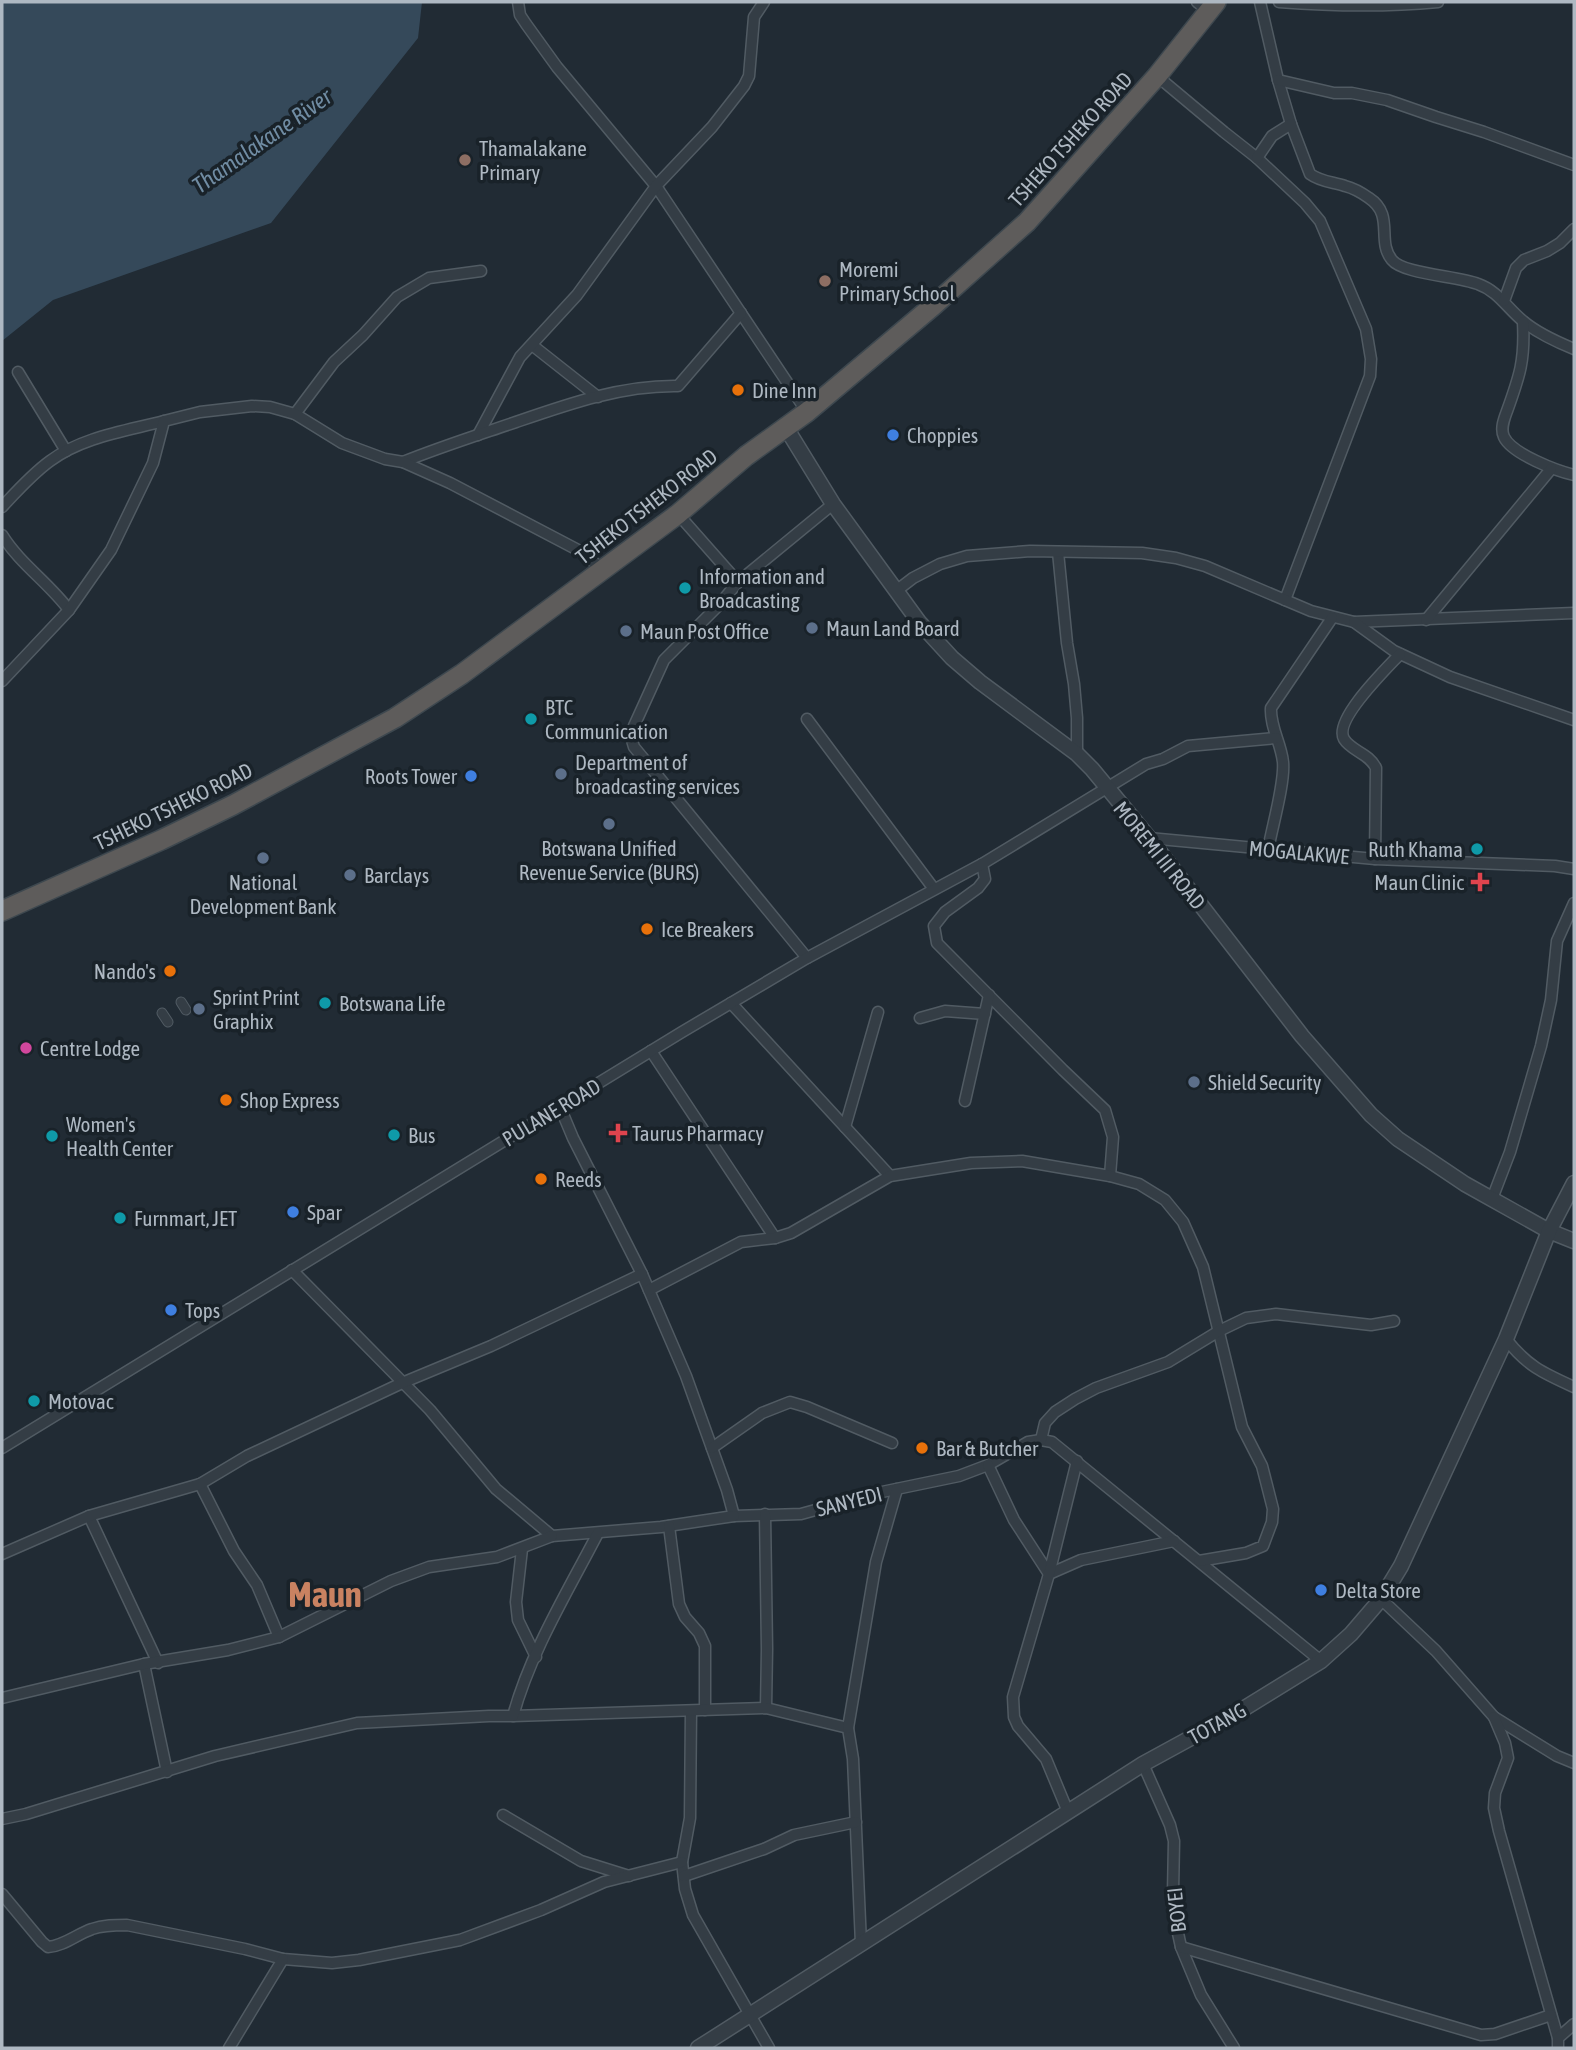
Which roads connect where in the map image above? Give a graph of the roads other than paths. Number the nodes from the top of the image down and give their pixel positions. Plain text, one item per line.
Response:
1 (518, 2) edge
2 (764, 2) edge
3 (1260, 2) edge
4 (1279, 2) edge
5 (1438, 2) edge
6 (1207, 5) edge
7 (1157, 76) junction
8 (1278, 80) junction
9 (1291, 124) junction
10 (1257, 158) junction
11 (1574, 165) edge
12 (656, 186) junction
13 (1574, 229) edge
14 (481, 271) dead end
15 (1504, 301) junction
16 (741, 313) junction
17 (1523, 322) junction
18 (532, 345) junction
19 (1574, 349) edge
20 (18, 372) dead end
21 (598, 397) junction
22 (807, 412) junction
23 (295, 414) junction
24 (164, 421) junction
25 (785, 426) junction
26 (478, 435) junction
27 (66, 452) junction
28 (403, 462) junction
29 (1551, 469) junction
30 (1574, 475) edge
31 (833, 504) junction
32 (2, 507) edge
33 (678, 514) junction
34 (2, 535) edge
35 (1058, 552) junction
36 (602, 570) junction
37 (738, 582) junction
38 (896, 591) junction
39 (1285, 600) junction
40 (69, 610) junction
41 (1574, 613) edge
42 (1332, 618) junction
43 (1426, 620) junction
44 (1354, 622) junction
45 (1400, 654) junction
46 (2, 681) edge
47 (807, 719) dead end
48 (1574, 720) edge
49 (1276, 738) junction
50 (1077, 754) junction
51 (1107, 788) junction
52 (1149, 838) junction
53 (1268, 850) junction
54 (1376, 859) junction
55 (982, 864) junction
56 (1574, 869) edge
57 (934, 889) junction
58 (1574, 903) edge
59 (2, 911) edge
60 (807, 958) junction
61 (989, 995) junction
62 (731, 1003) junction
63 (878, 1012) dead end
64 (985, 1014) junction
65 (920, 1018) dead end
66 (651, 1051) junction
67 (965, 1101) dead end
68 (560, 1107) junction
69 (845, 1127) junction
70 (890, 1176) junction
71 (1110, 1176) junction
72 (1574, 1183) edge
73 (1492, 1199) junction
74 (1549, 1231) junction
75 (775, 1238) junction
76 (1574, 1241) edge
77 (292, 1270) junction
78 (642, 1274) junction
79 (649, 1290) junction
80 (1394, 1321) dead end
81 (1219, 1331) junction
82 (1506, 1339) junction
83 (402, 1383) junction
84 (1574, 1387) edge
85 (1041, 1440) junction
86 (892, 1443) dead end
87 (2, 1448) edge
88 (712, 1448) junction
89 (1077, 1461) junction
90 (988, 1465) junction
91 (200, 1484) junction
92 (897, 1489) junction
93 (765, 1514) junction
94 (89, 1516) junction
95 (733, 1516) junction
96 (669, 1526) junction
97 (598, 1533) junction
98 (552, 1536) junction
99 (1174, 1541) junction
100 (522, 1549) junction
101 (2, 1553) edge
102 (1199, 1561) junction
103 (1049, 1574) junction
104 (1381, 1599) junction
105 (279, 1637) junction
106 (536, 1657) junction
107 (1321, 1661) junction
108 (158, 1663) junction
109 (144, 1664) junction
110 (2, 1698) edge
111 (766, 1708) junction
112 (705, 1710) junction
113 (691, 1711) junction
114 (513, 1716) junction
115 (1494, 1717) junction
116 (848, 1728) junction
117 (1574, 1763) edge
118 (1143, 1764) junction
119 (167, 1772) junction
120 (1068, 1812) junction
121 (503, 1815) dead end
122 (2, 1819) edge
123 (856, 1822) junction
124 (682, 1862) junction
125 (684, 1875) junction
126 (629, 1876) junction
127 (2, 1894) edge
128 (861, 1944) junction
129 (1181, 1947) junction
130 (283, 1959) junction
131 (750, 2015) junction
132 (1551, 2015) junction
133 (1574, 2024) edge
134 (1558, 2043) edge
135 (229, 2048) edge
136 (698, 2048) edge
137 (769, 2048) edge
138 (1234, 2048) edge

1 - 12 street
2 - 12 street
3 - 8 street
4 - 5 street
6 - 7 highway, TSHEKO TSHEKO ROAD
7 - 10 street
7 - 22 highway, TSHEKO TSHEKO ROAD
8 - 9 street
8 - 11 street
9 - 10 street
9 - 15 street
10 - 39 street
12 - 16 street
12 - 18 street
13 - 15 street
14 - 23 street
15 - 17 street
16 - 21 street
16 - 22 street
17 - 19 street
17 - 29 street
18 - 21 street
18 - 26 street
20 - 27 street
21 - 26 street
22 - 25 highway, TSHEKO TSHEKO ROAD
23 - 24 street
23 - 28 street
24 - 27 street
24 - 40 street
25 - 31 street, MOREMI III ROAD
25 - 33 highway, TSHEKO TSHEKO ROAD
26 - 28 street
27 - 32 street
28 - 36 street
29 - 30 street
29 - 43 street
31 - 37 street
31 - 38 street, MOREMI III ROAD
33 - 36 highway, TSHEKO TSHEKO ROAD
33 - 37 street
34 - 40 street
35 - 38 street
35 - 39 street
35 - 50 street
36 - 59 highway, TSHEKO TSHEKO ROAD
37 - 60 street
38 - 50 street, MOREMI III ROAD
39 - 42 street
40 - 46 street
41 - 43 street
42 - 44 street
42 - 49 street
43 - 44 street
44 - 45 street
45 - 48 street
45 - 54 street
47 - 57 street
49 - 51 street, PULANE ROAD
49 - 53 street
50 - 51 street, MOREMI III ROAD
51 - 52 street, MOREMI III ROAD
51 - 55 street, PULANE ROAD
52 - 53 street, MOGALAKWE
52 - 73 street, MOREMI III ROAD
53 - 54 street, MOGALAKWE
54 - 56 street, MOGALAKWE
55 - 57 street, PULANE ROAD
55 - 61 street
57 - 60 street, PULANE ROAD
58 - 73 street
60 - 62 street, PULANE ROAD
61 - 64 street
61 - 71 street
62 - 66 street, PULANE ROAD
62 - 69 street
63 - 69 street
64 - 65 street
64 - 67 street
66 - 68 street, PULANE ROAD
66 - 75 street
68 - 77 street, PULANE ROAD
68 - 78 street
69 - 70 street
70 - 71 street
70 - 75 street
71 - 81 street
72 - 74 street, TOTANG
73 - 74 street, MOREMI III ROAD
74 - 76 street, MOREMI III ROAD
74 - 82 street, TOTANG
75 - 79 street
77 - 83 street
77 - 87 street, PULANE ROAD
78 - 79 street
78 - 83 street
79 - 88 street
80 - 81 street
81 - 85 street
81 - 102 street
82 - 84 street
82 - 104 street, TOTANG
83 - 91 street
83 - 98 street
85 - 89 street
85 - 90 street, SANYEDI
86 - 88 street
88 - 95 street
89 - 99 street
89 - 103 street
90 - 92 street, SANYEDI
90 - 103 street
91 - 94 street
91 - 105 street
92 - 93 street, SANYEDI
92 - 116 street
93 - 95 street, SANYEDI
93 - 111 street
94 - 101 street
94 - 108 street
95 - 96 street, SANYEDI
96 - 97 street, SANYEDI
96 - 112 street
97 - 98 street, SANYEDI
97 - 106 street
98 - 100 street, SANYEDI
99 - 102 street
99 - 103 street
100 - 105 street, SANYEDI
100 - 106 street
102 - 107 street
103 - 120 street
104 - 107 street, TOTANG
104 - 115 street
105 - 108 street, SANYEDI
106 - 114 street
107 - 118 street, TOTANG
108 - 109 street, SANYEDI
109 - 110 street, SANYEDI
109 - 119 street
111 - 112 street
111 - 116 street
112 - 113 street
113 - 114 street
113 - 124 street
114 - 119 street
115 - 117 street
115 - 132 street
116 - 123 street
118 - 120 street, TOTANG
118 - 129 street, BOYEI
119 - 122 street
120 - 128 street, TOTANG
121 - 126 street
123 - 125 street
123 - 128 street
124 - 125 street
124 - 126 street
125 - 131 street
126 - 130 street
127 - 130 street
128 - 131 street, TOTANG
129 - 132 street
129 - 138 street, BOYEI
130 - 135 street
131 - 136 street, TOTANG
131 - 137 street
132 - 134 street
133 - 134 street

